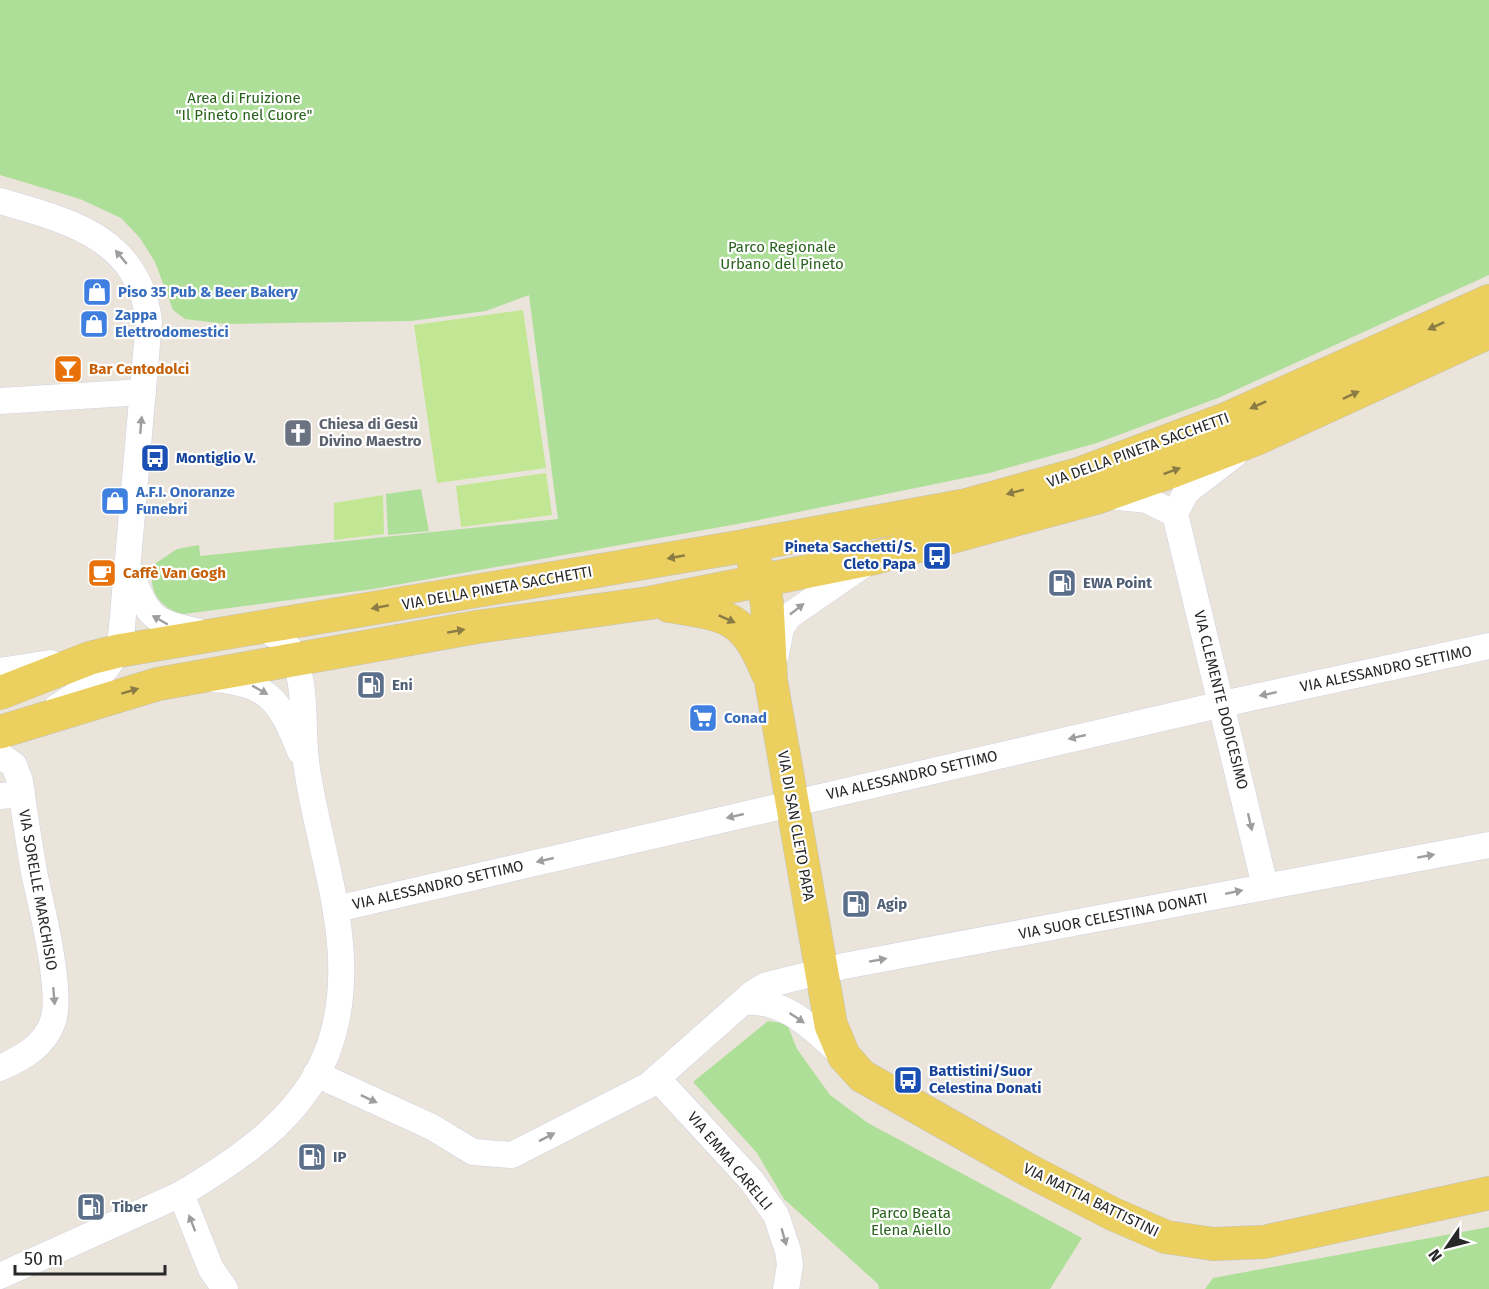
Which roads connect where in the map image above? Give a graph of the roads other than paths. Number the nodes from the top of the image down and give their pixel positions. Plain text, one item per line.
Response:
1 (0, 201) edge
2 (1489, 301) edge
3 (1489, 332) edge
4 (144, 392) junction
5 (0, 401) edge
6 (1256, 439) junction
7 (1100, 497) junction
8 (1175, 514) junction
9 (733, 548) junction
10 (874, 558) junction
11 (128, 567) junction
12 (763, 581) junction
13 (650, 603) junction
14 (261, 627) junction
15 (216, 635) junction
16 (104, 654) junction
17 (1487, 654) edge
18 (295, 659) junction
19 (0, 671) edge
20 (182, 680) junction
21 (771, 681) junction
22 (0, 693) edge
23 (1223, 704) junction
24 (34, 722) junction
25 (0, 732) edge
26 (0, 755) edge
27 (307, 768) junction
28 (11, 795) edge
29 (792, 802) junction
30 (1489, 845) edge
31 (1265, 886) junction
32 (336, 909) junction
33 (820, 970) junction
34 (743, 1002) junction
35 (844, 1056) junction
36 (0, 1068) edge
37 (316, 1074) junction
38 (657, 1078) junction
39 (1489, 1193) edge
40 (181, 1194) junction
41 (0, 1276) edge
42 (225, 1289) edge
43 (786, 1289) edge

4 -> 1 street
2 -> 9 main road, VIA DELLA PINETA SACCHETTI
6 -> 3 main road, VIA DELLA PINETA SACCHETTI
4 - 5 street
11 -> 4 street
7 -> 6 main road, VIA DELLA PINETA SACCHETTI
6 - 8 street
7 - 8 street
7 - 10 main road, VIA DELLA PINETA SACCHETTI
8 - 23 street, VIA CLEMENTE DODICESIMO
9 - 12 main road
9 -> 14 main road, VIA DELLA PINETA SACCHETTI
10 - 12 main road, VIA DELLA PINETA SACCHETTI
21 -> 10 street, VIA DI SAN CLETO PAPA
15 -> 11 street
11 - 16 street
12 - 13 main road, VIA DELLA PINETA SACCHETTI
12 - 21 main road, VIA DI SAN CLETO PAPA
18 -> 13 main road, VIA DELLA PINETA SACCHETTI
13 -> 21 main road, VIA DELLA PINETA SACCHETTI
14 - 15 main road, VIA DELLA PINETA SACCHETTI
14 - 18 street
15 - 16 main road, VIA DELLA PINETA SACCHETTI
16 - 19 street, VIA DELLA PINETA SACCHETTI
16 - 22 main road, VIA DELLA PINETA SACCHETTI
16 - 24 street, VIA DELLA PINETA SACCHETTI
17 -> 23 street, VIA ALESSANDRO SETTIMO
18 - 20 main road, VIA DELLA PINETA SACCHETTI
18 - 27 street
24 -> 20 main road, VIA DELLA PINETA SACCHETTI
20 -> 27 street
21 - 29 main road, VIA DI SAN CLETO PAPA
23 -> 29 street, VIA ALESSANDRO SETTIMO
23 -> 31 street, VIA CLEMENTE DODICESIMO
24 - 25 main road, VIA DELLA PINETA SACCHETTI
26 - 28 street
27 - 32 street
28 -> 36 street, VIA SORELLE MARCHISIO
29 -> 32 street, VIA ALESSANDRO SETTIMO
29 - 33 main road, VIA DI SAN CLETO PAPA
31 -> 30 street, VIA SUOR CELESTINA DONATI
33 -> 31 street, VIA SUOR CELESTINA DONATI
32 - 37 street
33 - 34 street, VIA SUOR CELESTINA DONATI
33 - 35 main road, VIA MATTIA BATTISTINI
34 -> 35 street
34 - 38 street, VIA SUOR CELESTINA DONATI
35 - 39 main road, VIA MATTIA BATTISTINI
37 -> 38 street, VIA SUOR CELESTINA DONATI
37 - 40 street
38 -> 43 street, VIA EMMA CARELLI
40 - 41 street
42 -> 40 street

